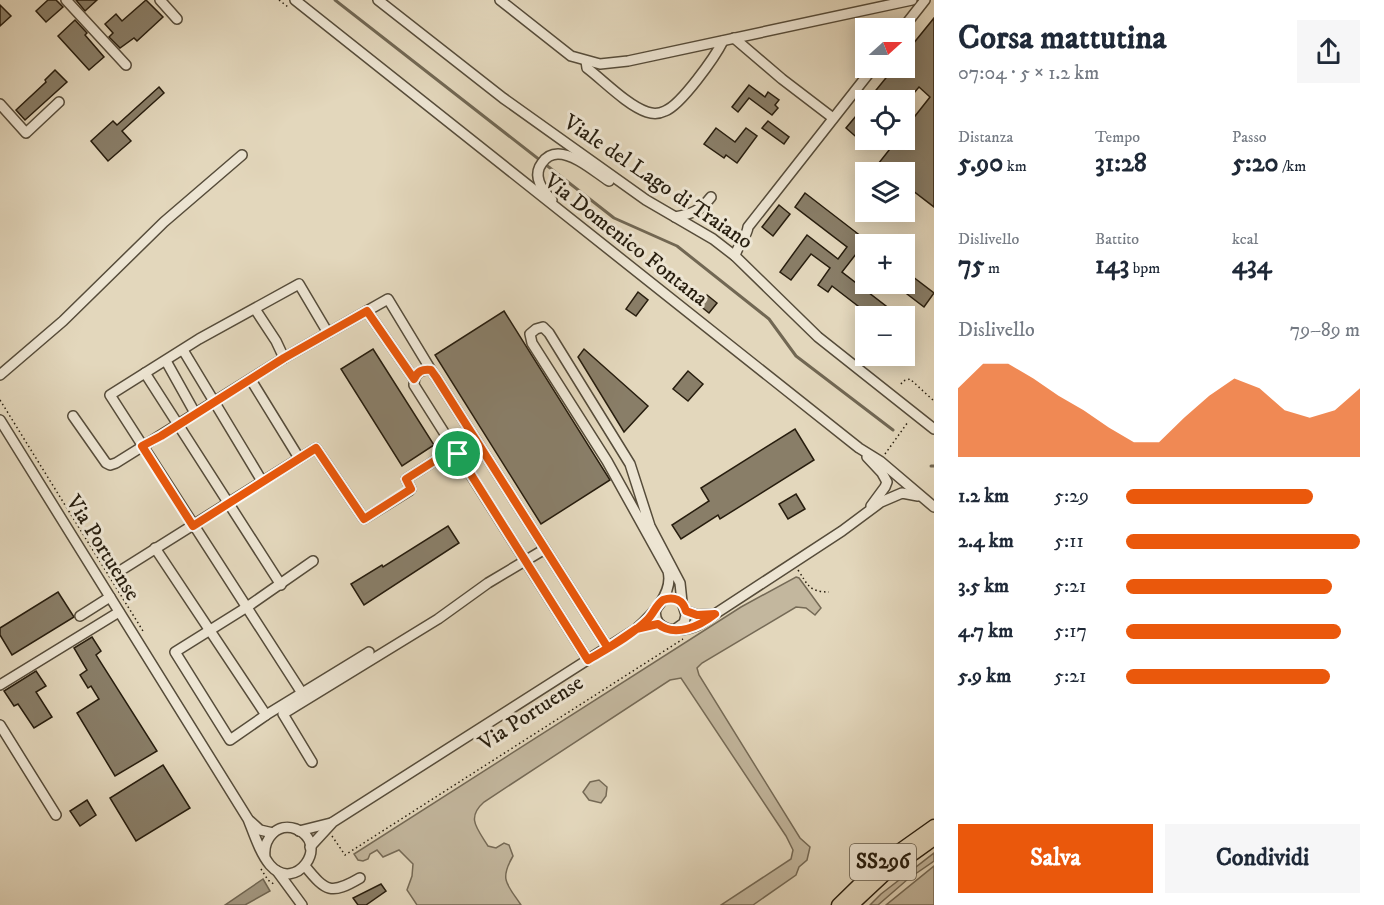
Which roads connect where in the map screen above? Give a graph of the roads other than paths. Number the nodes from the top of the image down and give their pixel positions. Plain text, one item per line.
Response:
1 (66, 0) edge
2 (160, 0) edge
3 (378, 0) edge
4 (500, 0) edge
5 (912, 0) edge
6 (925, 0) edge
7 (292, 4) edge
8 (911, 18) edge
9 (177, 19) dead end
10 (734, 38) junction
11 (723, 41) junction
12 (586, 61) junction
13 (126, 64) dead end
14 (865, 78) edge
15 (59, 102) dead end
16 (0, 104) edge
17 (833, 118) junction
18 (242, 155) dead end
19 (711, 197) dead end
20 (646, 200) junction
21 (675, 217) junction
22 (580, 227) junction
23 (735, 256) junction
24 (255, 309) junction
25 (367, 311) junction
26 (328, 333) junction
27 (183, 350) junction
28 (284, 358) junction
29 (166, 361) junction
30 (431, 370) junction
31 (145, 373) junction
32 (0, 375) edge
33 (414, 379) junction
34 (251, 380) junction
35 (216, 402) junction
36 (195, 413) junction
37 (73, 417) dead end
38 (0, 420) edge
39 (178, 425) junction
40 (934, 429) edge
41 (142, 446) junction
42 (859, 448) junction
43 (458, 454) junction
44 (299, 458) junction
45 (262, 481) junction
46 (925, 500) junction
47 (228, 504) junction
48 (934, 507) edge
49 (863, 515) junction
50 (193, 526) junction
51 (155, 548) junction
52 (545, 549) junction
53 (314, 561) dead end
54 (525, 561) junction
55 (123, 569) dead end
56 (280, 585) junction
57 (110, 597) junction
58 (663, 600) junction
59 (684, 606) junction
60 (247, 607) junction
61 (656, 608) junction
62 (119, 612) junction
63 (715, 614) junction
64 (80, 615) dead end
65 (658, 624) junction
66 (677, 628) junction
67 (209, 629) junction
68 (636, 629) junction
69 (608, 648) junction
70 (369, 651) dead end
71 (588, 660) junction
72 (0, 685) edge
73 (302, 693) junction
74 (266, 715) junction
75 (0, 725) edge
76 (312, 762) dead end
77 (56, 815) dead end
78 (248, 819) junction
79 (333, 822) junction
80 (934, 826) edge
81 (299, 831) junction
82 (273, 833) junction
83 (934, 839) edge
84 (310, 847) junction
85 (266, 857) junction
86 (301, 869) junction
87 (278, 871) junction
88 (360, 878) dead end
89 (300, 901) edge
90 (838, 905) edge
91 (852, 905) edge

1 - 13 street
2 - 9 street
3 - 20 street, Viale del Lago di Traiano
4 - 12 street
5 - 10 street
6 - 8 street
7 - 22 street, Via Domenico Fontana
10 - 11 street
10 - 17 street
11 - 12 street
11 - 12 street
14 - 17 street
15 - 16 street
17 - 23 street
18 - 32 street
19 - 21 street
20 - 21 street, Viale del Lago di Traiano
20 - 22 street
21 - 23 street, Viale del Lago di Traiano
22 - 42 street, Via Domenico Fontana
23 - 40 street, Viale del Lago di Traiano
24 - 26 street
24 - 27 street
24 - 28 street
25 - 26 street
25 - 30 street
25 - 33 street
26 - 28 street
27 - 29 street
27 - 35 street
28 - 34 street
29 - 31 street
29 - 36 street
30 - 33 street
30 - 52 street
31 - 39 street
31 - 41 street
33 - 43 street
34 - 35 street
34 - 44 street
35 - 36 street
35 - 45 street
36 - 39 street
37 - 41 street
38 - 57 street, Via Portuense
39 - 41 street
39 - 47 street
41 - 50 street
42 - 46 street, Via Domenico Fontana
42 - 49 street
43 - 44 street
43 - 54 street
44 - 45 street
45 - 47 street
46 - 48 street, Via Domenico Fontana
46 - 49 street
47 - 50 street
47 - 56 street
49 - 63 street
50 - 51 street
50 - 60 street
51 - 55 street
51 - 67 street
52 - 54 street
52 - 69 street
53 - 56 street
54 - 71 street
54 - 76 street
56 - 60 street
57 - 62 street, Via Portuense
57 - 64 street
58 - 59 street
58 - 59 street
58 - 61 street
59 - 63 street
59 - 66 street
60 - 67 street
60 - 73 street
61 - 65 street
61 - 68 street, Via Portuense
62 - 72 street
62 - 78 street, Via Portuense
63 - 66 street
65 - 66 street
65 - 68 street, Via Portuense
67 - 74 street
67 - 74 street
68 - 69 street, Via Portuense
69 - 71 street, Via Portuense
70 - 73 street
71 - 79 street, Via Portuense
73 - 74 street
75 - 77 street
78 - 82 street, Via Portuense
78 - 85 street, Via Portuense
79 - 81 street, Via Portuense
79 - 84 street, Via Portuense
80 - 90 main road, SS296
81 - 82 street
81 - 84 street
82 - 85 street
83 - 91 main road, SS296
84 - 86 street
85 - 87 street
86 - 87 street
86 - 88 street
86 - 89 street
87 - 89 street

